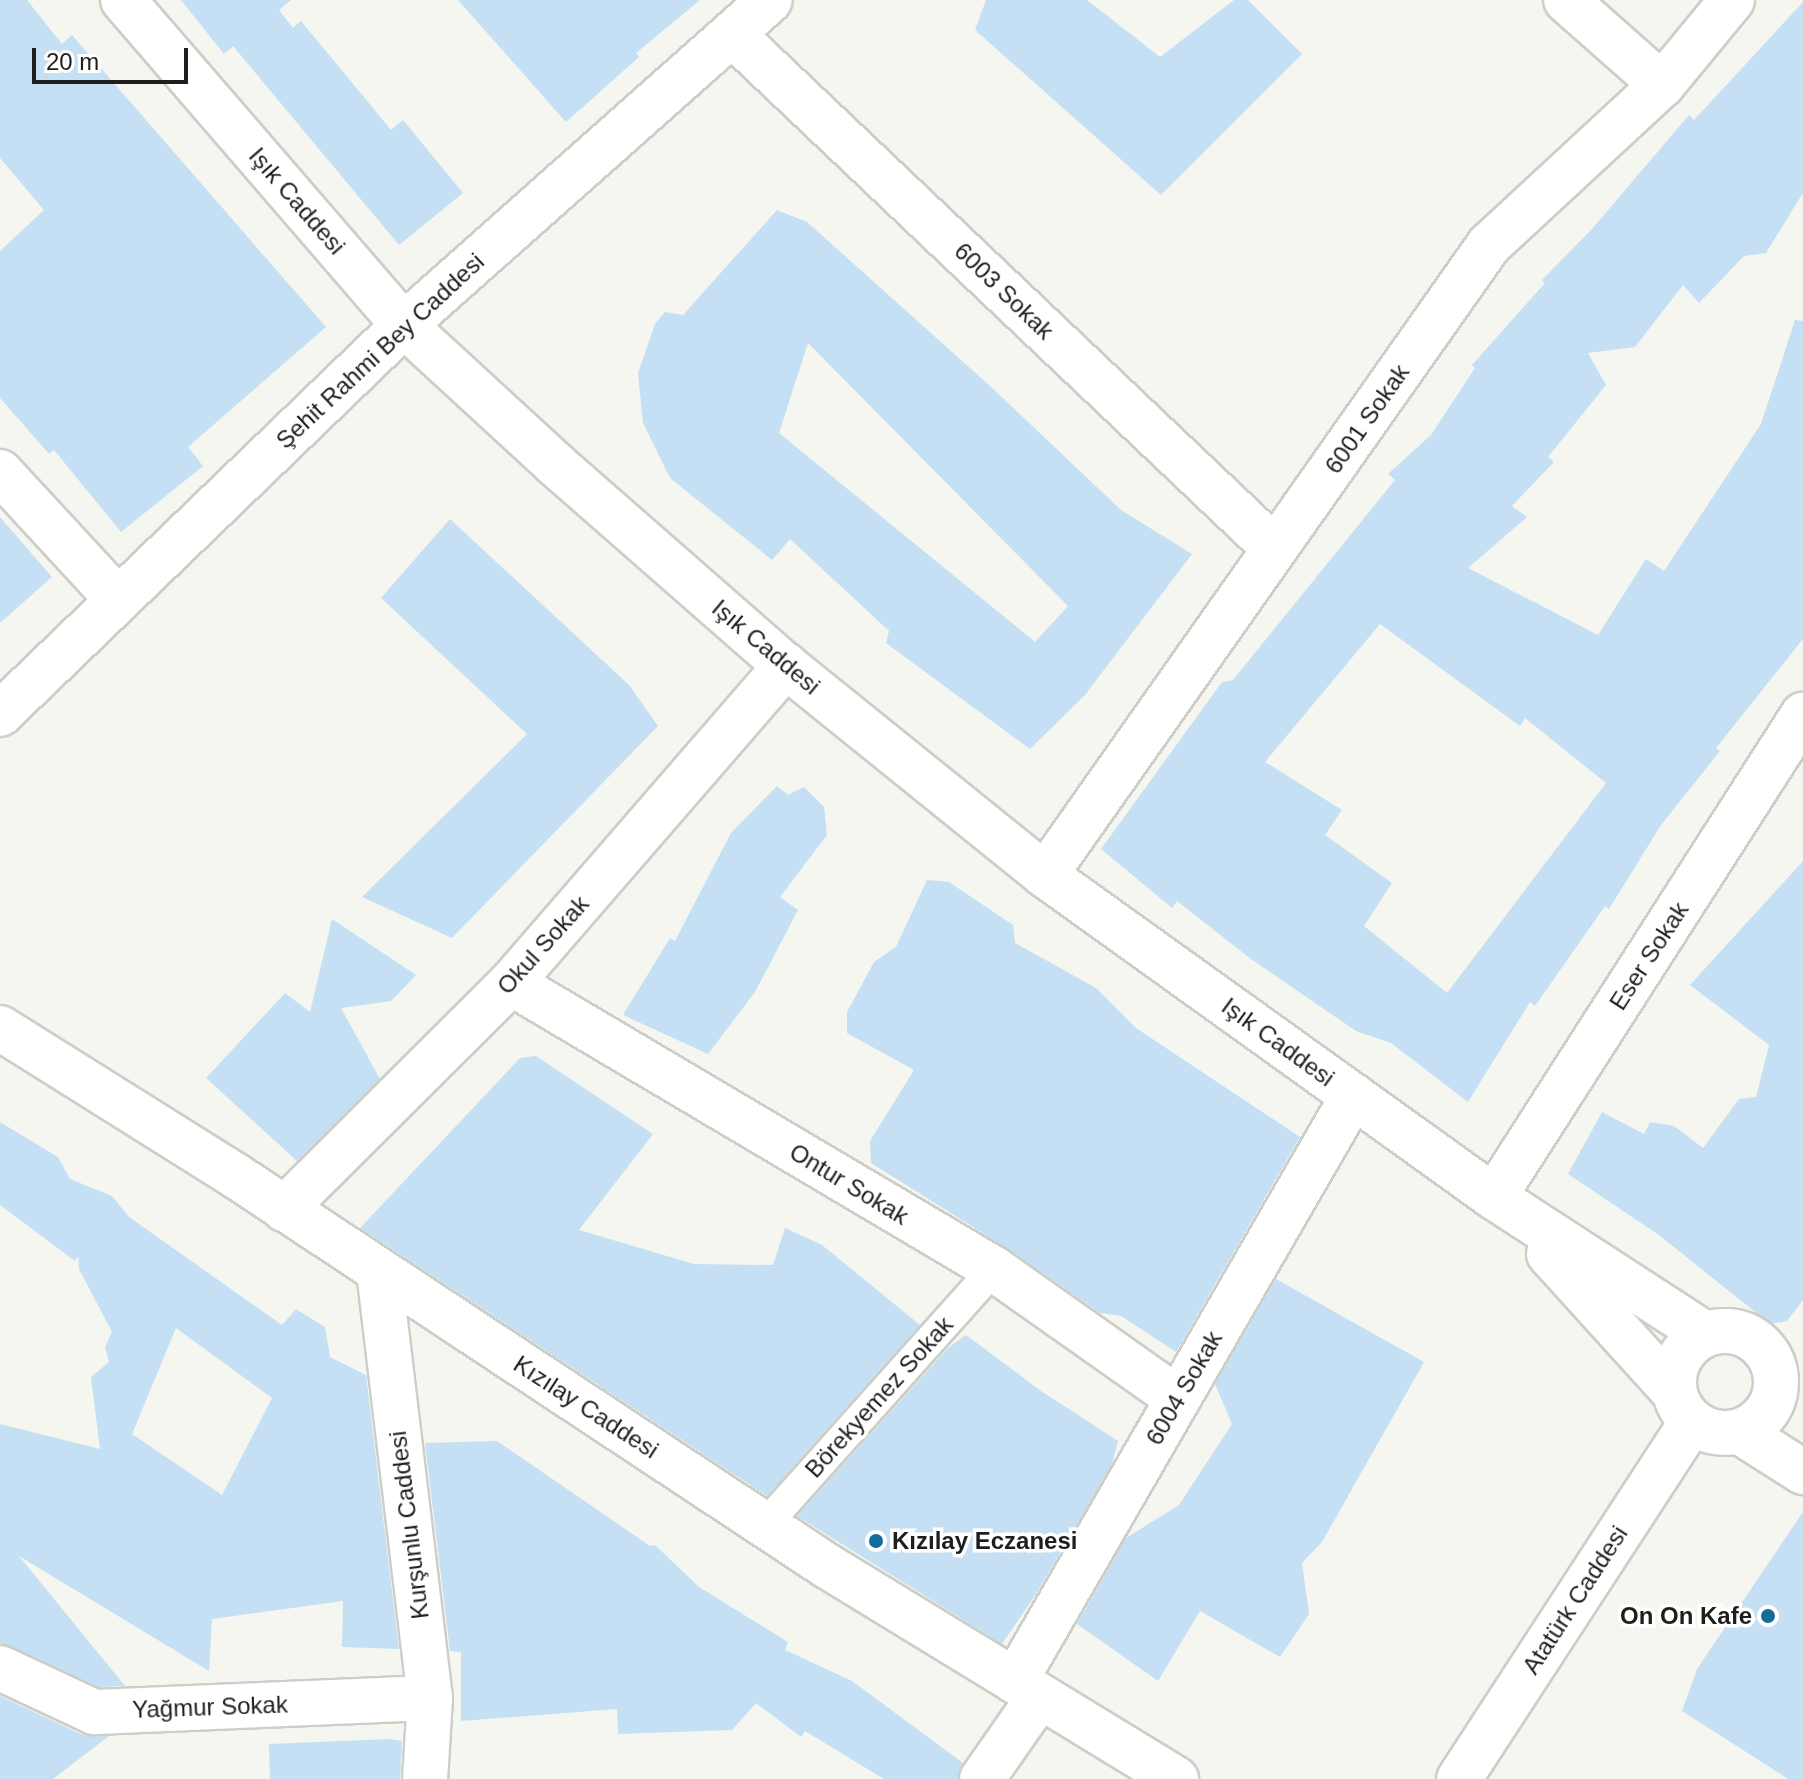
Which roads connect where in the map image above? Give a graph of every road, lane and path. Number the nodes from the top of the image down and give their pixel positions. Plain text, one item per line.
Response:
1 (123, 0) edge
2 (770, 0) edge
3 (1566, 0) edge
4 (1732, 0) edge
5 (732, 34) junction
6 (1662, 85) junction
7 (404, 325) junction
8 (0, 472) edge
9 (1275, 549) junction
10 (118, 600) junction
11 (786, 666) junction
12 (0, 714) edge
13 (1803, 715) edge
14 (1045, 875) junction
15 (511, 983) junction
16 (0, 1028) edge
17 (1353, 1096) junction
18 (1494, 1197) junction
19 (284, 1209) junction
20 (994, 1269) junction
21 (379, 1271) junction
22 (1705, 1334) junction
23 (1790, 1387) edge
24 (1178, 1399) junction
25 (1683, 1407) junction
26 (1740, 1432) junction
27 (1803, 1472) edge
28 (765, 1525) junction
29 (0, 1668) edge
30 (1027, 1688) junction
31 (430, 1698) junction
32 (425, 1779) edge
33 (982, 1779) edge
34 (1176, 1779) edge
35 (1459, 1779) edge

1 - 7 street, Işık Caddesi
2 - 5 street, Şehit Rahmi Bey Caddesi
3 - 6 street
4 - 6 street, 6001 Sokak
5 - 7 street, Şehit Rahmi Bey Caddesi
5 - 9 street, 6003 Sokak
6 - 9 street, 6001 Sokak
7 - 10 street, Şehit Rahmi Bey Caddesi
7 - 11 street, Işık Caddesi
8 - 10 street
9 - 14 street, 6001 Sokak
10 - 12 street, Şehit Rahmi Bey Caddesi
11 - 14 street, Işık Caddesi
11 - 15 street, Okul Sokak
13 - 18 street, Eser Sokak
14 - 17 street, Işık Caddesi
15 - 19 street, Okul Sokak
15 - 20 street, Ontur Sokak
16 - 19 street, Kızılay Caddesi
17 - 18 street, Işık Caddesi
17 - 24 street, 6004 Sokak
18 - 22 street, Işık Caddesi
18 - 25 street, Işık Caddesi
19 - 21 street, Kızılay Caddesi
20 - 24 street, Ontur Sokak
20 - 28 lane, Börekyemez Sokak
21 - 28 street, Kızılay Caddesi
21 - 31 street, Kurşunlu Caddesi
22 - 23 street
22 - 25 street
23 - 26 street
24 - 30 street, 6004 Sokak
25 - 26 street
25 - 35 street, Atatürk Caddesi
26 - 27 street
28 - 30 street, Kızılay Caddesi
29 - 31 street, Yağmur Sokak
30 - 33 street, 6004 Sokak
30 - 34 street, Kızılay Caddesi
31 - 32 street, Kurşunlu Caddesi

